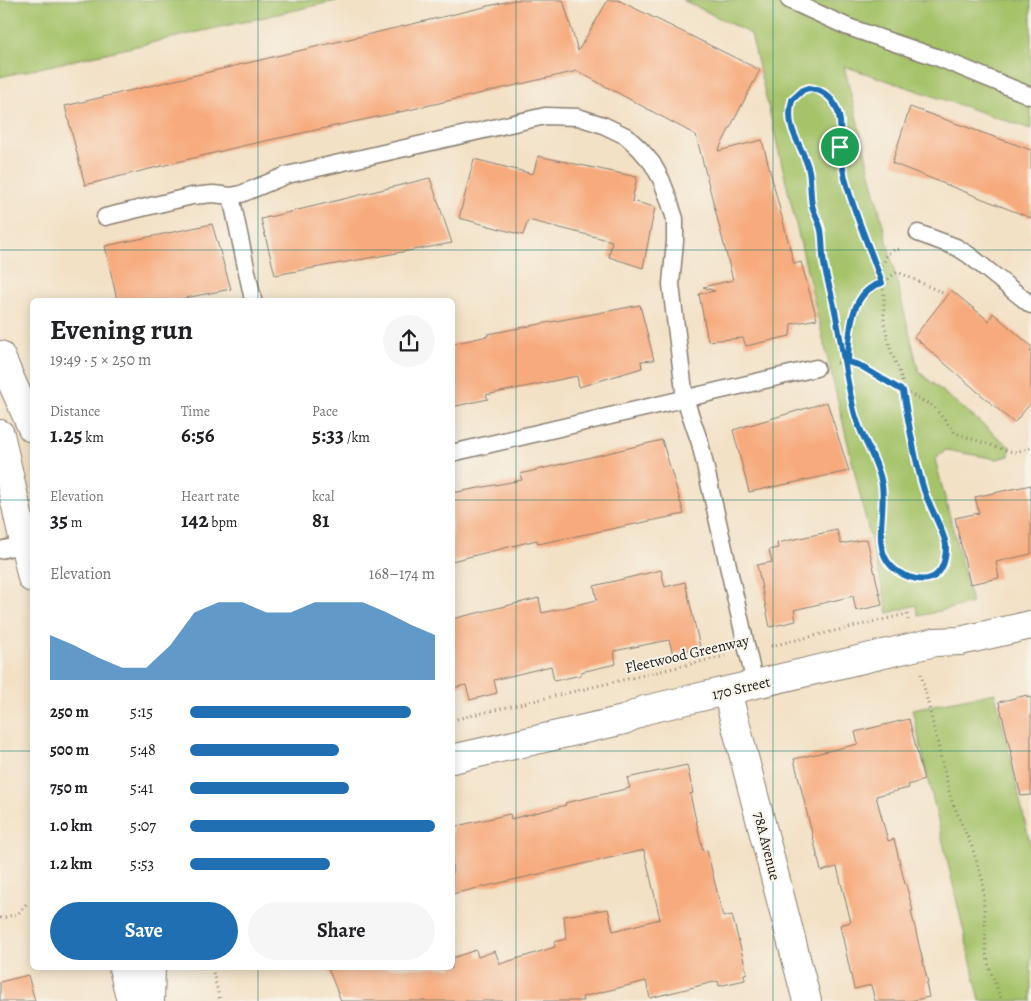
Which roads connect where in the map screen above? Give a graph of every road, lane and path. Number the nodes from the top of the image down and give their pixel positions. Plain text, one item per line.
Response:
1 (789, 0) edge
2 (1031, 96) edge
3 (231, 196) junction
4 (105, 217) dead end
5 (918, 233) dead end
6 (907, 251) dead end
7 (879, 274) junction
8 (882, 283) junction
9 (943, 293) dead end
10 (253, 298) edge
11 (1031, 305) edge
12 (0, 354) edge
13 (846, 362) junction
14 (816, 368) joint
15 (903, 391) junction
16 (685, 399) junction
17 (30, 423) edge
18 (0, 434) edge
19 (1031, 448) edge
20 (455, 452) edge
21 (19, 547) edge
22 (30, 573) edge
23 (909, 622) dead end
24 (1031, 625) edge
25 (748, 651) junction
26 (920, 671) dead end
27 (755, 684) junction
28 (727, 691) junction
29 (455, 719) edge
30 (455, 758) edge
31 (27, 903) dead end
32 (0, 918) edge
33 (123, 970) edge
34 (151, 970) edge
35 (212, 970) edge
36 (131, 1001) edge
37 (150, 1001) edge
38 (220, 1001) edge
39 (806, 1001) edge
40 (1002, 1001) edge

1 - 2 lane
3 - 4 lane
3 - 10 lane
3 - 16 lane
5 - 11 lane
6 - 7 path
7 - 8 path
7 - 13 path
8 - 9 path
8 - 13 path
8 - 15 path
12 - 17 street
13 - 14 path
13 - 15 path
13 - 15 path
14 - 16 lane
15 - 19 path
16 - 20 lane
16 - 25 lane
18 - 21 street
21 - 22 street
23 - 25 path, Fleetwood Greenway
24 - 27 street, 170 Street
25 - 27 lane
25 - 29 path, Fleetwood Greenway
26 - 40 path
27 - 28 street, 170 Street
28 - 30 street, 170 Street
28 - 39 street, 78A Avenue
31 - 32 path
33 - 36 street
34 - 37 street
35 - 38 path

